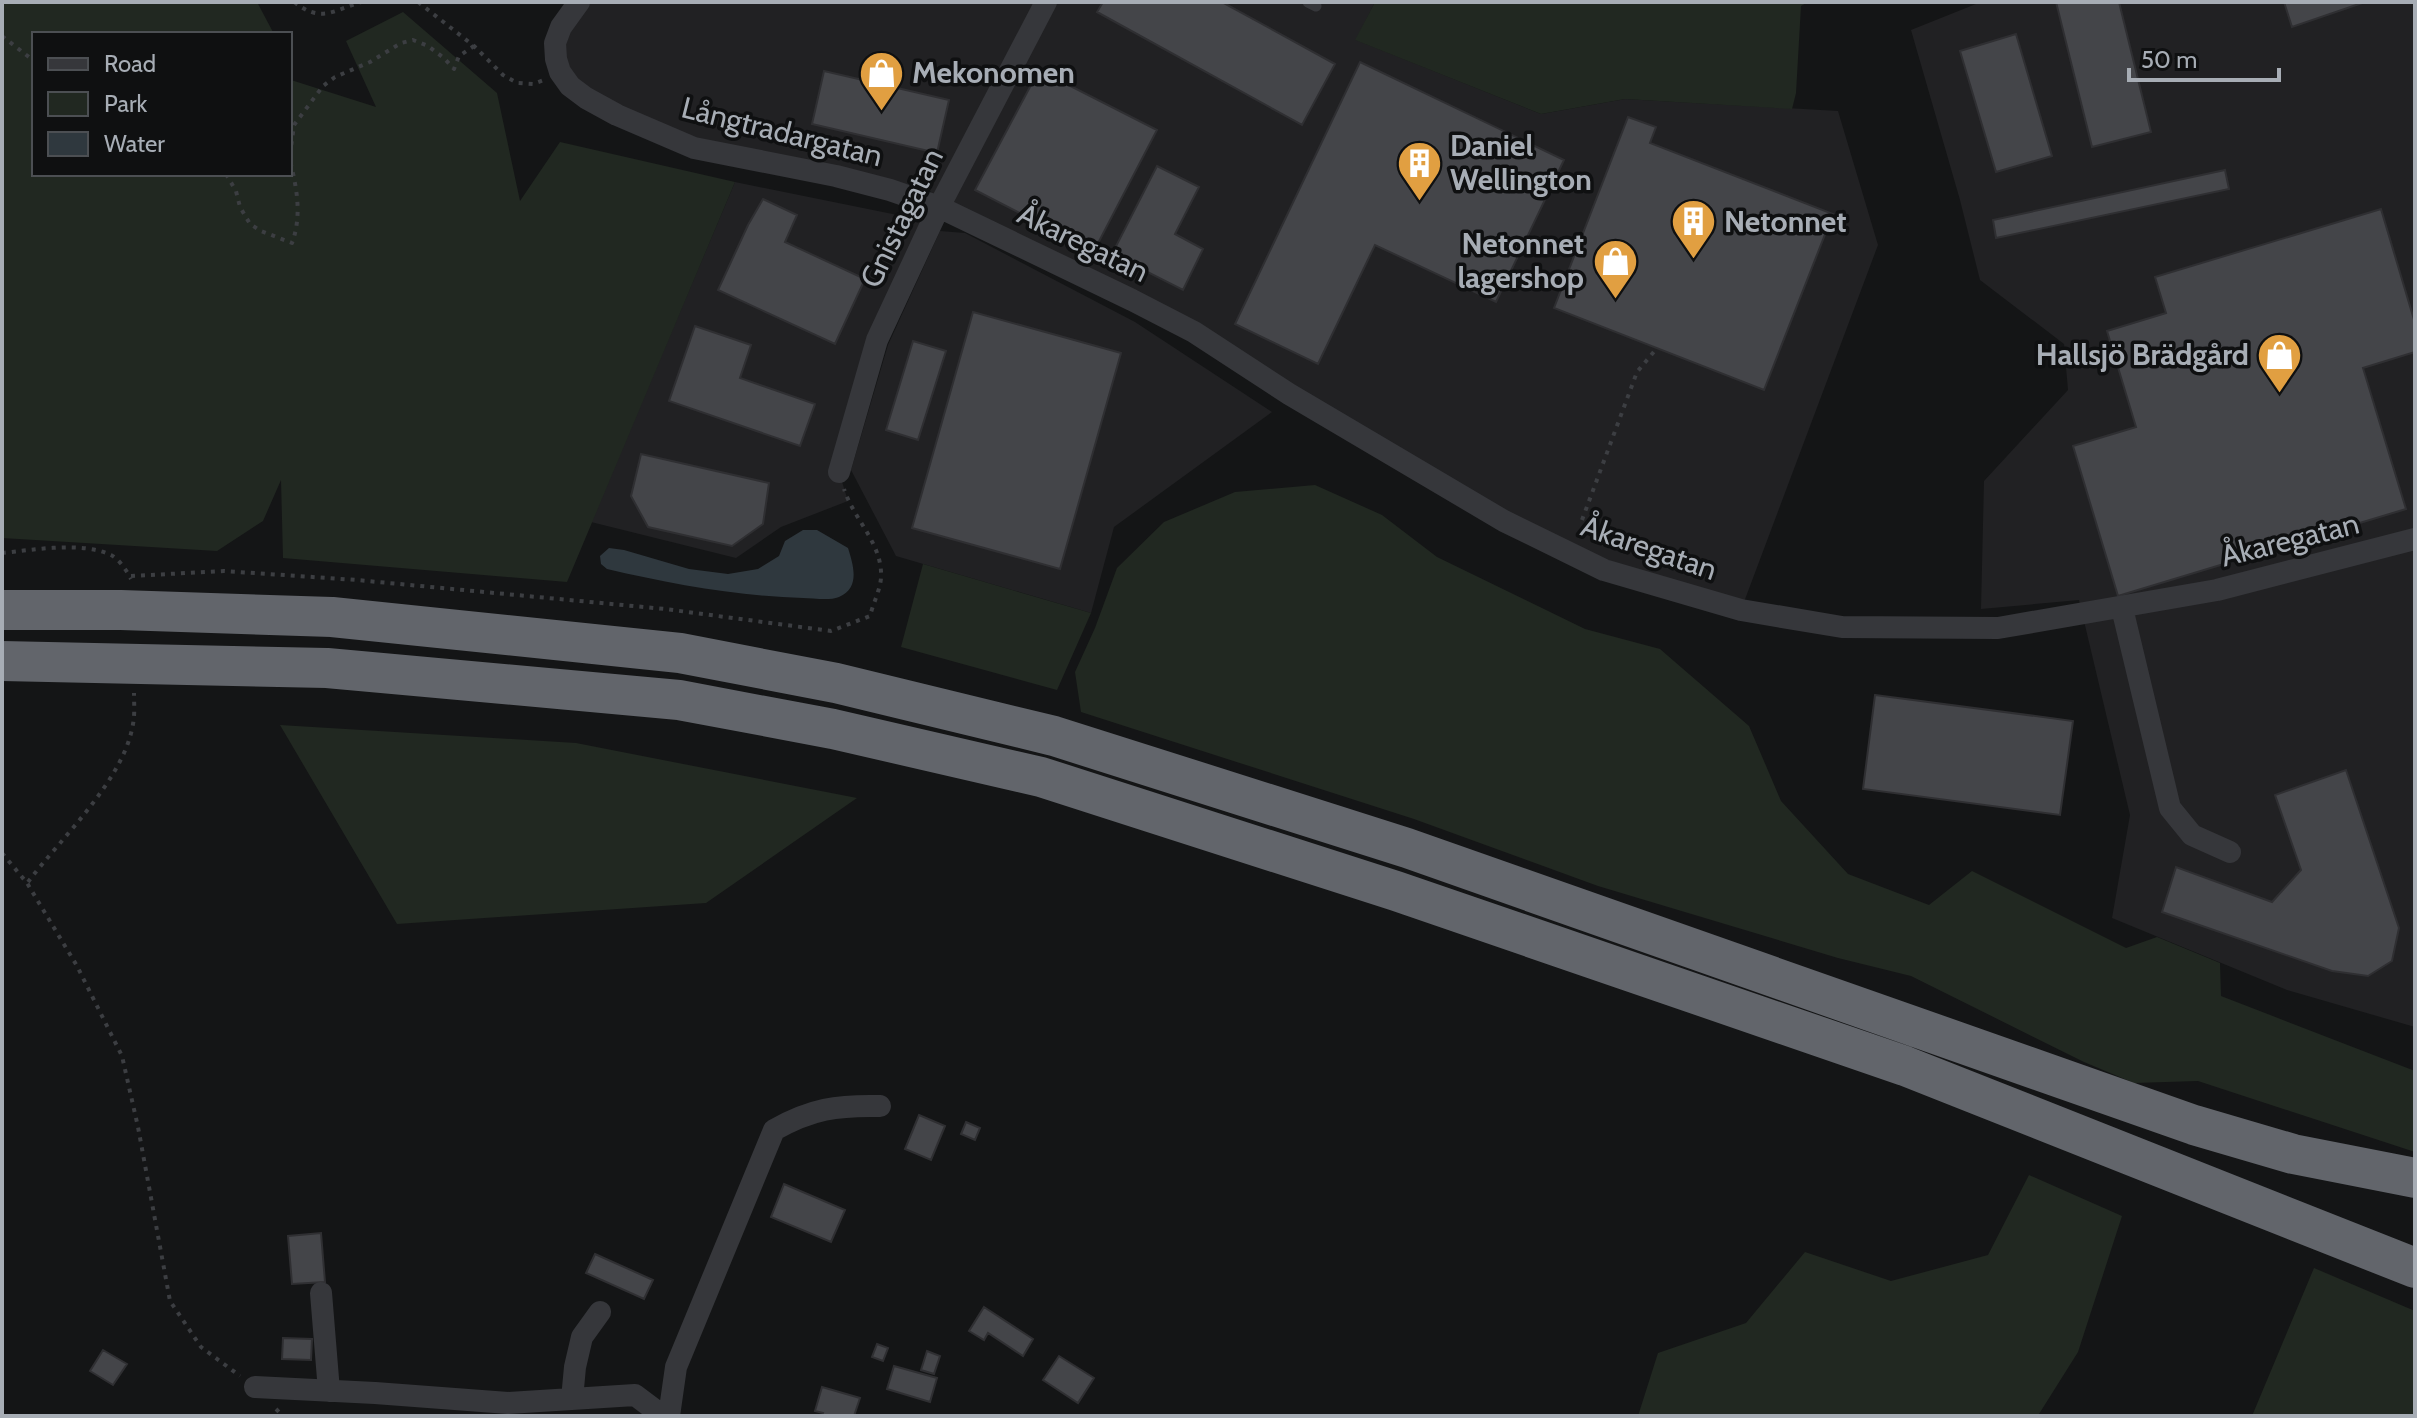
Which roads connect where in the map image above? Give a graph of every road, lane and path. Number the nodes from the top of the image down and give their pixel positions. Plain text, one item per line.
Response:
1 (294, 2) edge
2 (361, 2) edge
3 (418, 2) edge
4 (579, 2) edge
5 (1046, 2) edge
6 (2, 36) edge
7 (474, 46) junction
8 (32, 59) edge
9 (560, 72) junction
10 (292, 142) edge
11 (292, 167) edge
12 (227, 176) edge
13 (939, 207) junction
14 (1657, 348) dead end
15 (839, 472) joint
16 (1582, 520) dead end
17 (2415, 539) edge
18 (2, 553) edge
19 (131, 576) junction
20 (134, 587) dead end
21 (2122, 608) junction
22 (2, 610) edge
23 (2, 661) edge
24 (134, 690) dead end
25 (2230, 852) dead end
26 (2, 853) edge
27 (27, 883) junction
28 (880, 1106) dead end
29 (2415, 1178) edge
30 (2415, 1268) edge
31 (321, 1293) dead end
32 (600, 1312) dead end
33 (255, 1387) junction
34 (329, 1391) junction
35 (572, 1399) junction
36 (283, 1416) edge
37 (666, 1416) edge

1 - 2 path
3 - 7 path
4 - 9 street
5 - 13 street, Gnistagatan
6 - 8 path
7 - 9 path
7 - 10 path
9 - 13 street, Långtradargatan
11 - 12 path
13 - 15 street, Gnistagatan
13 - 21 street, Åkaregatan
14 - 16 path
15 - 19 path
17 - 21 street, Åkaregatan
18 - 19 path
19 - 20 path
21 - 25 street
22 - 29 highway
23 - 30 highway
24 - 27 path
26 - 27 path
27 - 33 path
28 - 37 street
31 - 34 street
32 - 35 street
33 - 34 street
33 - 36 path
34 - 35 street
35 - 37 street

